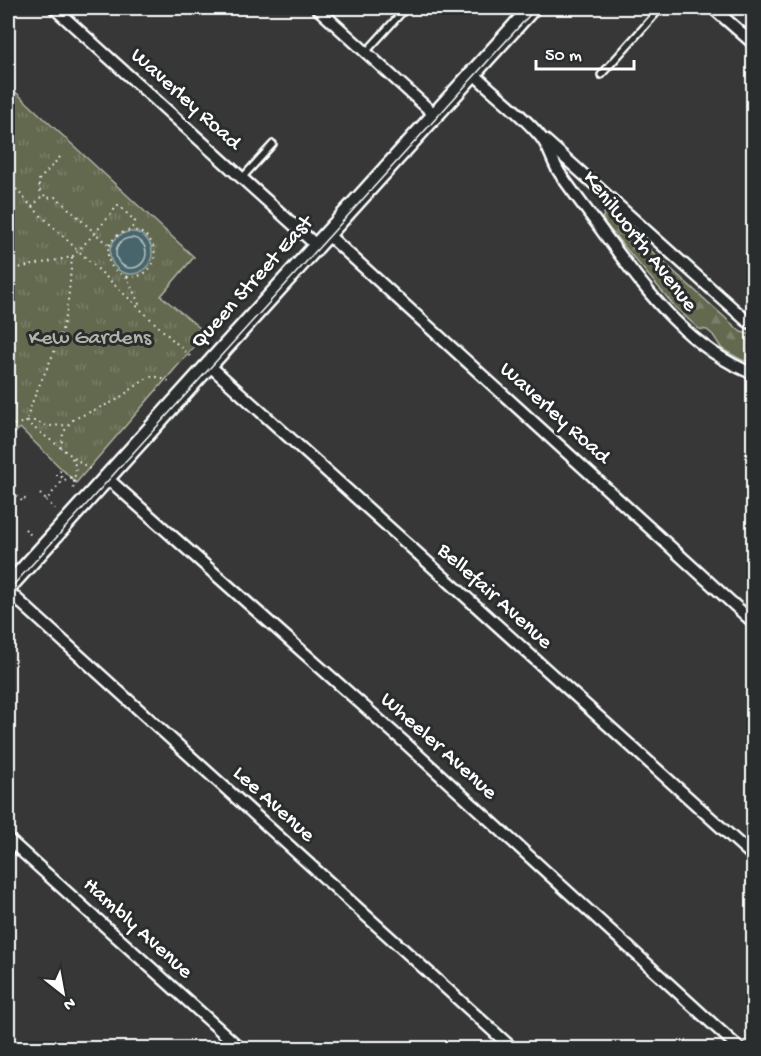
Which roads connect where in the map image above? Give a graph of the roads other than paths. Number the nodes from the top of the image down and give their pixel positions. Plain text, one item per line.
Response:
1 (54, 8) edge
2 (317, 8) edge
3 (406, 8) edge
4 (532, 8) edge
5 (661, 8) edge
6 (713, 8) edge
7 (753, 44) edge
8 (366, 52) junction
9 (473, 73) junction
10 (601, 75) dead end
11 (435, 115) junction
12 (541, 137) junction
13 (273, 144) dead end
14 (242, 178) junction
15 (322, 240) junction
16 (753, 324) edge
17 (209, 366) junction
18 (753, 374) edge
19 (107, 478) junction
20 (8, 589) edge
21 (753, 622) edge
22 (8, 839) edge
23 (753, 857) edge
24 (240, 1048) edge
25 (512, 1048) edge
26 (739, 1048) edge

1 - 14 street, Waverley Road
2 - 8 street
3 - 8 lane
4 - 9 main road, Queen Street East
5 - 10 lane
6 - 7 street
8 - 11 street
9 - 11 main road, Queen Street East
9 - 12 street, Kenilworth Avenue
11 - 15 main road, Queen Street East
12 - 16 street, Kenilworth Avenue
12 - 18 street, Kenilworth Avenue
13 - 14 lane
14 - 15 street, Waverley Road
15 - 17 main road, Queen Street East
15 - 21 street, Waverley Road
17 - 19 main road, Queen Street East
17 - 23 street, Bellefair Avenue
19 - 20 main road, Queen Street East
19 - 26 street, Wheeler Avenue
20 - 25 street, Lee Avenue
22 - 24 street, Hambly Avenue

